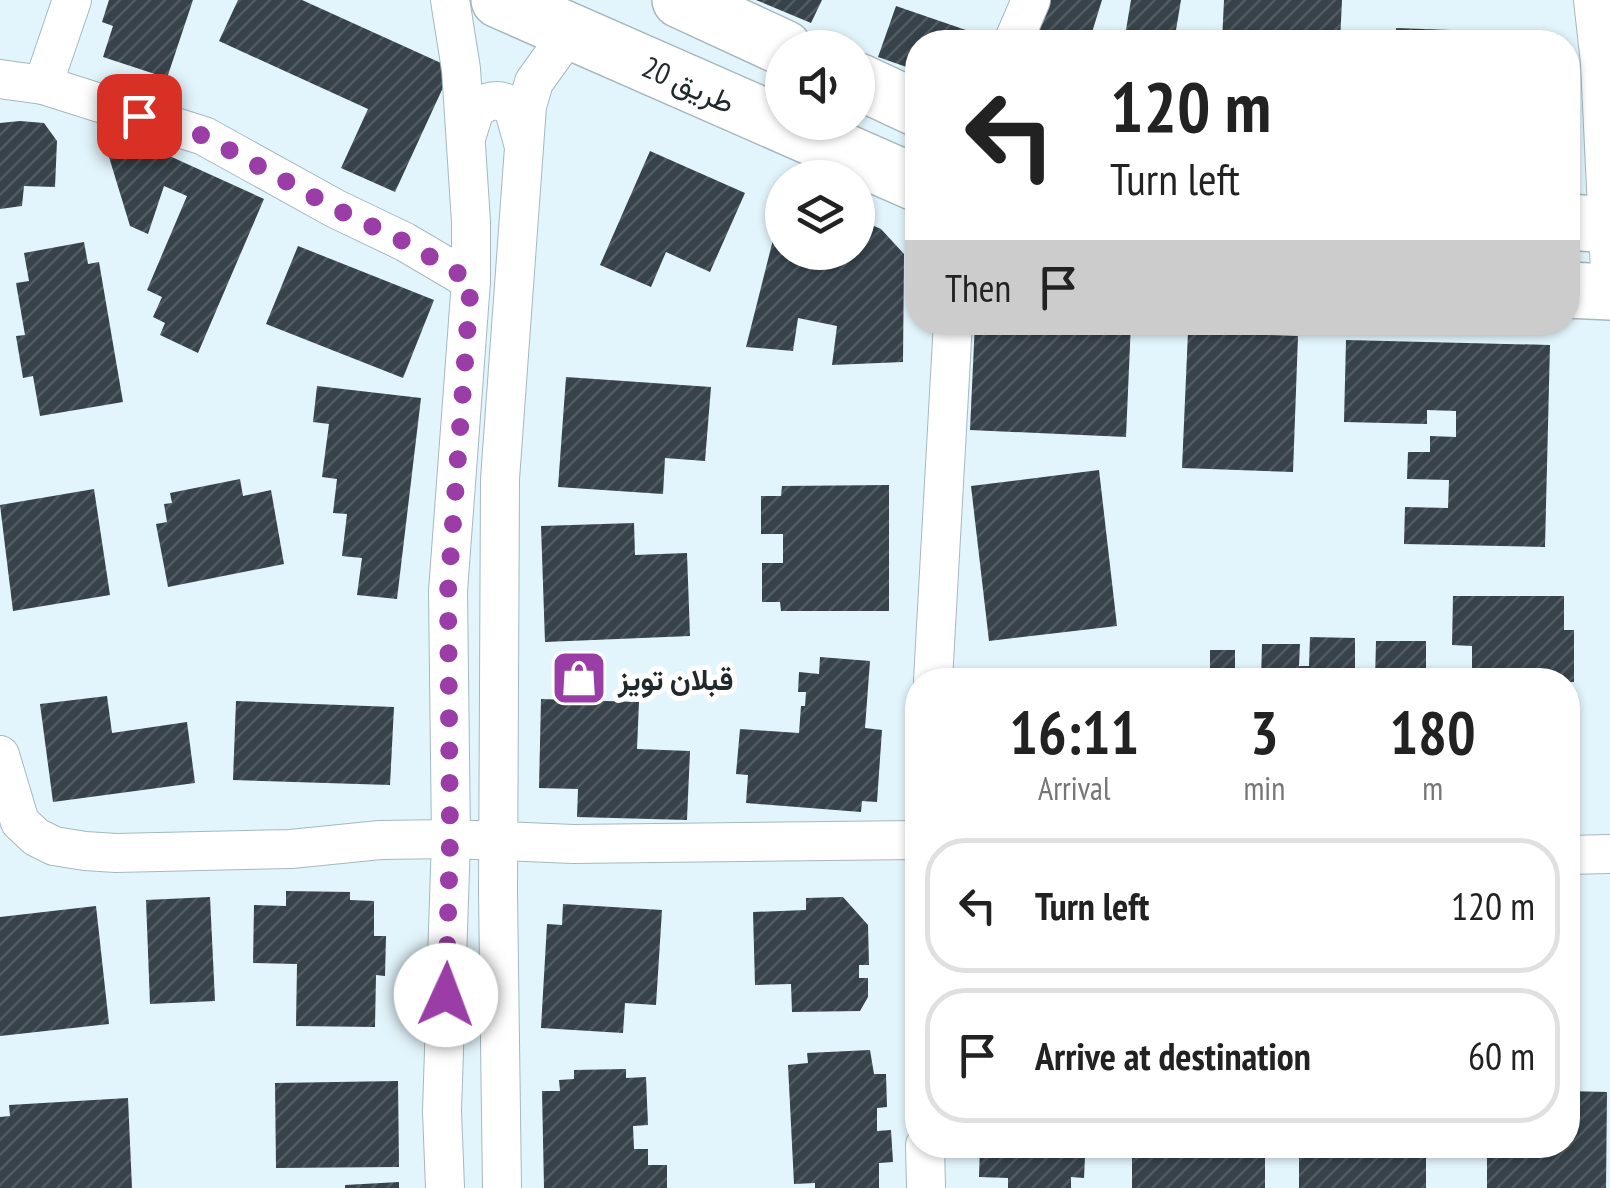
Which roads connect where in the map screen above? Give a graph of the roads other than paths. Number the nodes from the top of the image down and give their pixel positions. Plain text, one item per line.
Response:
1 (72, 0) edge
2 (450, 0) edge
3 (499, 0) edge
4 (680, 0) edge
5 (1031, 0) edge
6 (1593, 0) edge
7 (1017, 30) edge
8 (570, 32) junction
9 (765, 39) edge
10 (0, 79) edge
11 (42, 85) junction
12 (875, 89) edge
13 (905, 103) edge
14 (466, 138) junction
15 (524, 146) junction
16 (905, 178) edge
17 (1599, 236) edge
18 (471, 281) junction
19 (1580, 291) edge
20 (1610, 292) edge
21 (952, 335) edge
22 (934, 668) edge
23 (0, 755) edge
24 (450, 839) junction
25 (498, 840) junction
26 (905, 840) edge
27 (1580, 854) edge
28 (1610, 854) edge
29 (925, 1158) edge
30 (445, 1188) edge
31 (502, 1188) edge
32 (926, 1188) edge

1 - 11 street
2 - 14 street
3 - 8 main road, طريق 20
4 - 9 main road
5 - 7 street
6 - 17 street
8 - 15 street
8 - 16 main road, طريق 20
10 - 11 street
11 - 18 street
12 - 13 main road
14 - 15 street
14 - 18 street
15 - 25 street
18 - 24 street
19 - 20 main road
21 - 22 street
23 - 24 street
24 - 25 street
24 - 30 street
25 - 26 street
25 - 31 street
27 - 28 street
29 - 32 street

